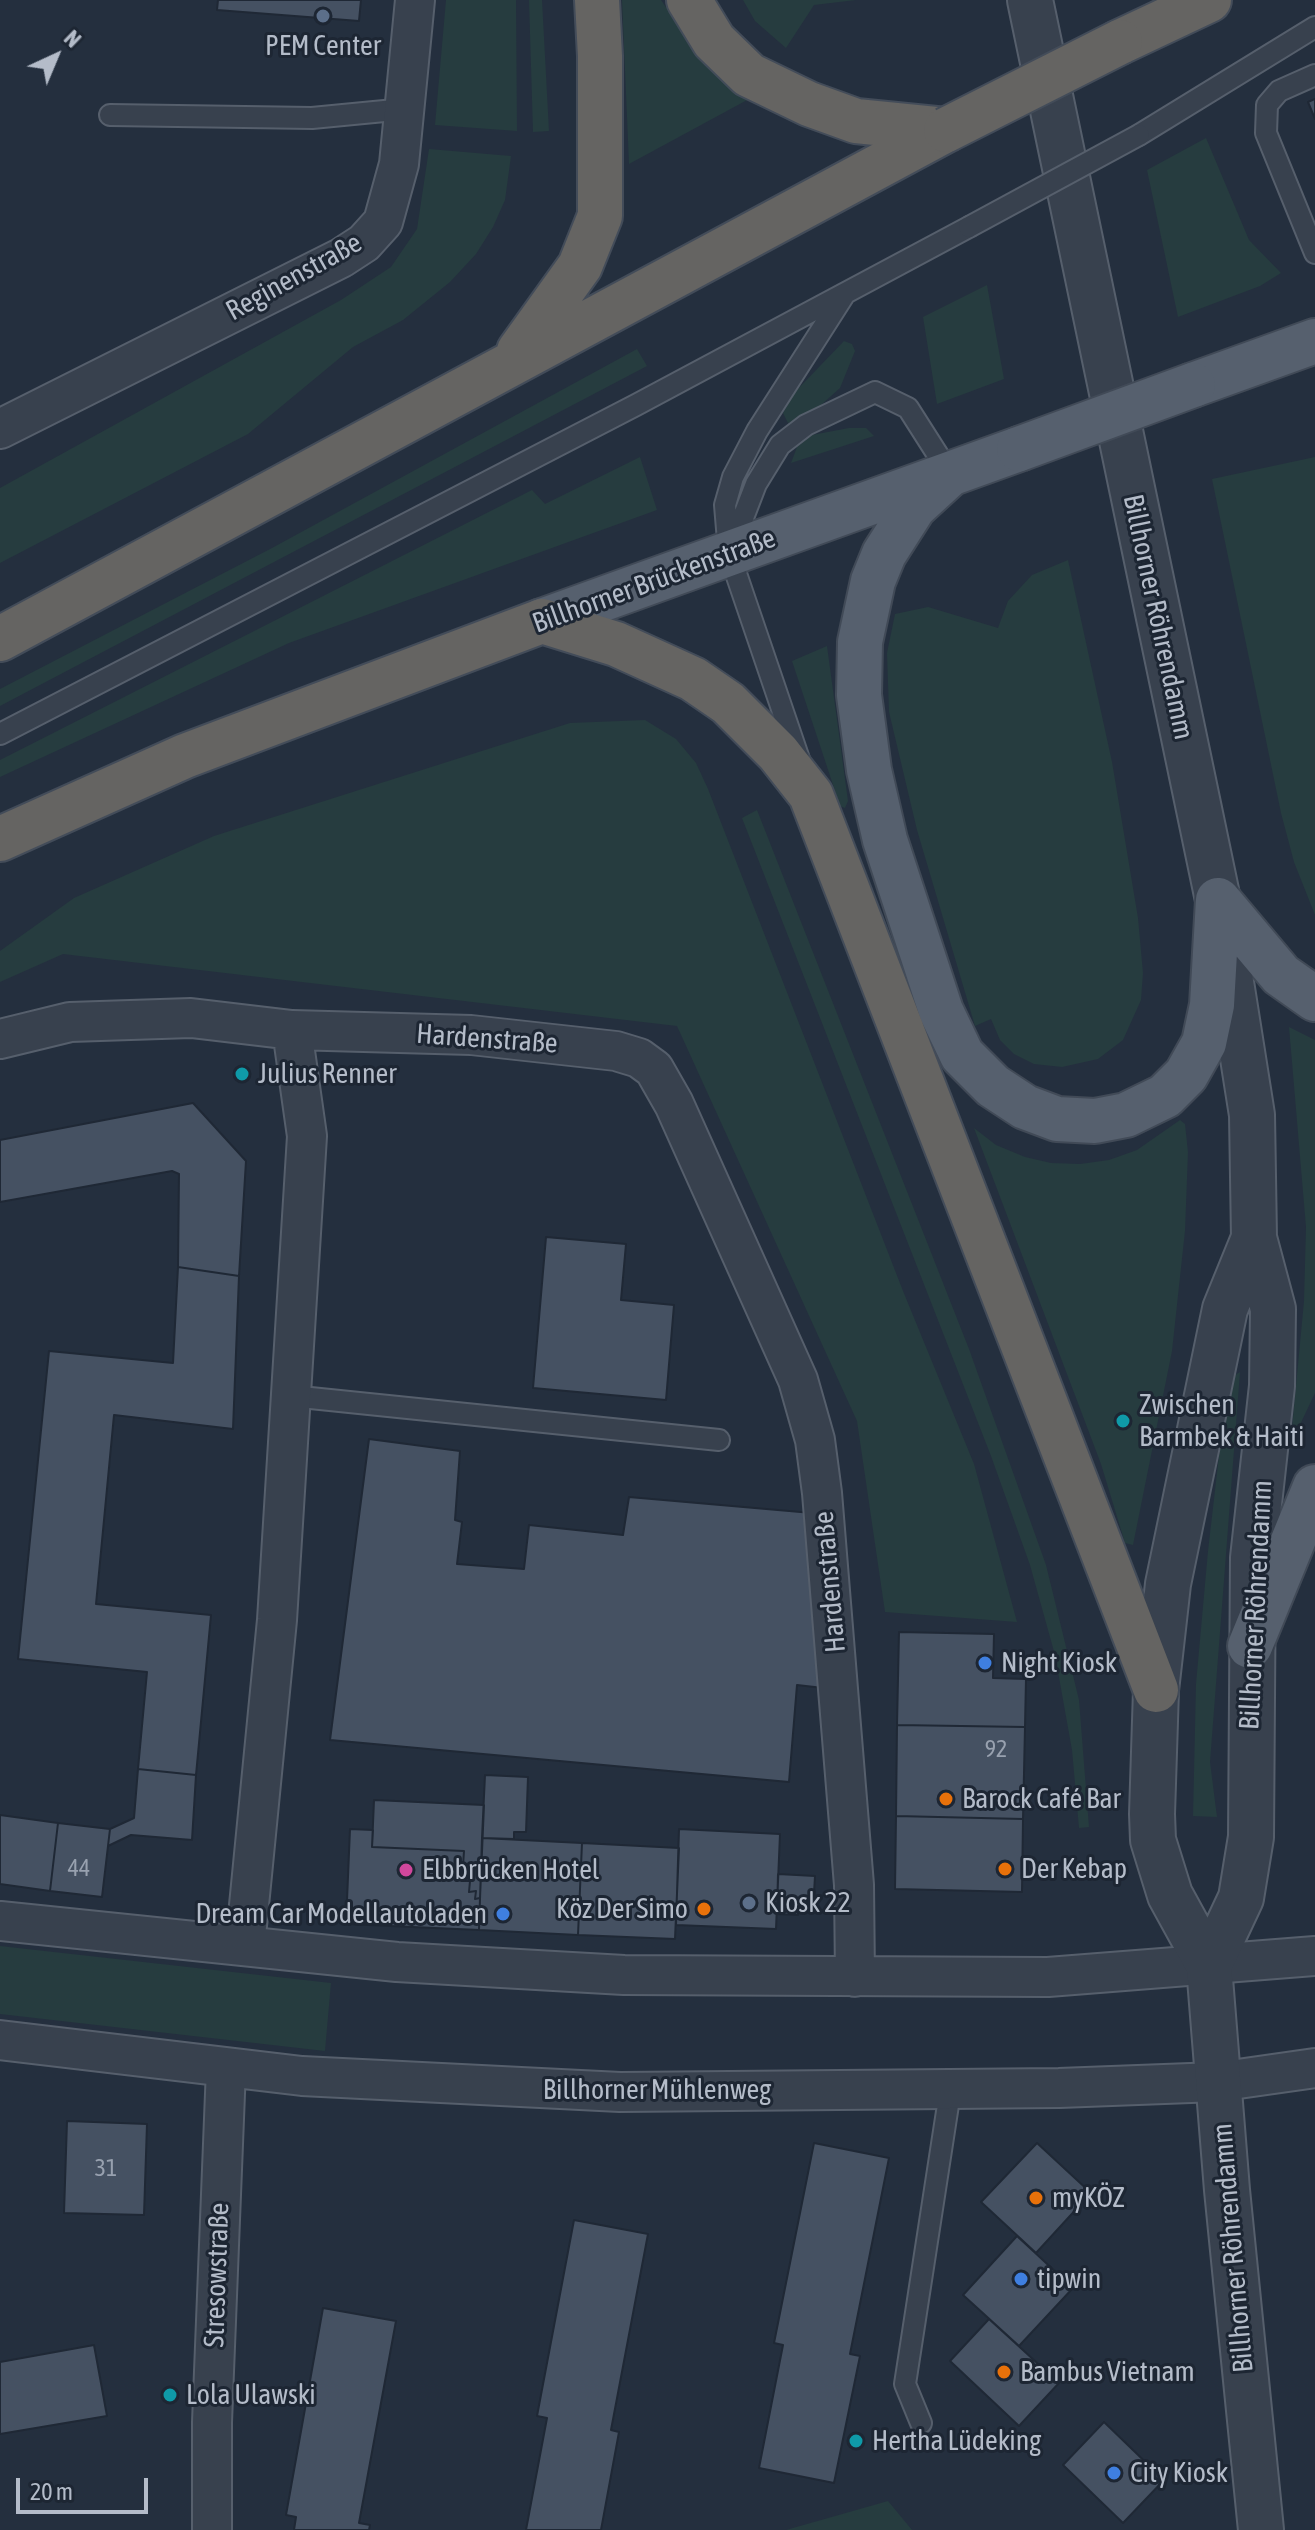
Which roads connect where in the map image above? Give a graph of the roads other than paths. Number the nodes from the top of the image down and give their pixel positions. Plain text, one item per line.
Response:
1 (415, 0) edge
2 (597, 0) edge
3 (689, 0) edge
4 (1030, 0) edge
5 (1209, 0) edge
6 (1315, 27) edge
7 (1315, 75) edge
8 (405, 109) junction
9 (110, 115) dead end
10 (946, 130) junction
11 (1315, 253) edge
12 (846, 292) junction
13 (1315, 341) edge
14 (511, 363) junction
15 (0, 429) edge
16 (950, 474) junction
17 (729, 553) junction
18 (542, 621) junction
19 (0, 639) edge
20 (0, 734) edge
21 (811, 795) junction
22 (0, 839) edge
23 (1218, 900) junction
24 (1315, 999) edge
25 (292, 1030) junction
26 (0, 1039) edge
27 (1254, 1238) junction
28 (291, 1396) junction
29 (719, 1440) dead end
30 (1315, 1487) edge
31 (1250, 1646) junction
32 (1156, 1690) junction
33 (0, 1921) edge
34 (245, 1946) junction
35 (1315, 1956) edge
36 (1209, 1966) junction
37 (855, 1977) junction
38 (0, 2040) edge
39 (226, 2068) junction
40 (1315, 2068) edge
41 (1217, 2082) junction
42 (950, 2092) junction
43 (921, 2423) dead end
44 (212, 2530) edge
45 (1261, 2530) edge

1 - 8 street, Reginenstraße
2 - 14 highway
3 - 10 highway
4 - 23 street, Billhorner Röhrendamm
5 - 10 highway, bridge
6 - 12 lane, bridge
7 - 11 lane
8 - 9 lane
8 - 15 street, Reginenstraße
10 - 14 highway
12 - 17 lane
12 - 20 lane
13 - 16 main road, Billhorner Brückenstraße, bridge
14 - 19 highway
16 - 17 main road, Billhorner Brückenstraße
16 - 17 lane
16 - 23 main road
17 - 18 main road, Billhorner Brückenstraße
17 - 21 lane
18 - 21 highway
18 - 22 highway, Billhorner Brückenstraße
21 - 32 highway
23 - 24 main road
23 - 27 street, Billhorner Röhrendamm
25 - 26 street, Hardenstraße
25 - 28 street
25 - 37 street, Hardenstraße
27 - 31 street, Billhorner Röhrendamm
27 - 32 street, Billhorner Röhrendamm
28 - 29 lane
28 - 34 street
30 - 31 main road
31 - 36 street, Billhorner Röhrendamm
32 - 36 street, Billhorner Röhrendamm
33 - 34 street
34 - 37 street
35 - 36 street
36 - 37 street
36 - 41 street, Billhorner Röhrendamm
38 - 39 street, Billhorner Mühlenweg
39 - 42 street, Billhorner Mühlenweg
39 - 44 street, Stresowstraße
40 - 41 street, Billhorner Mühlenweg
41 - 42 street, Billhorner Mühlenweg
41 - 45 street, Billhorner Röhrendamm
42 - 43 lane

